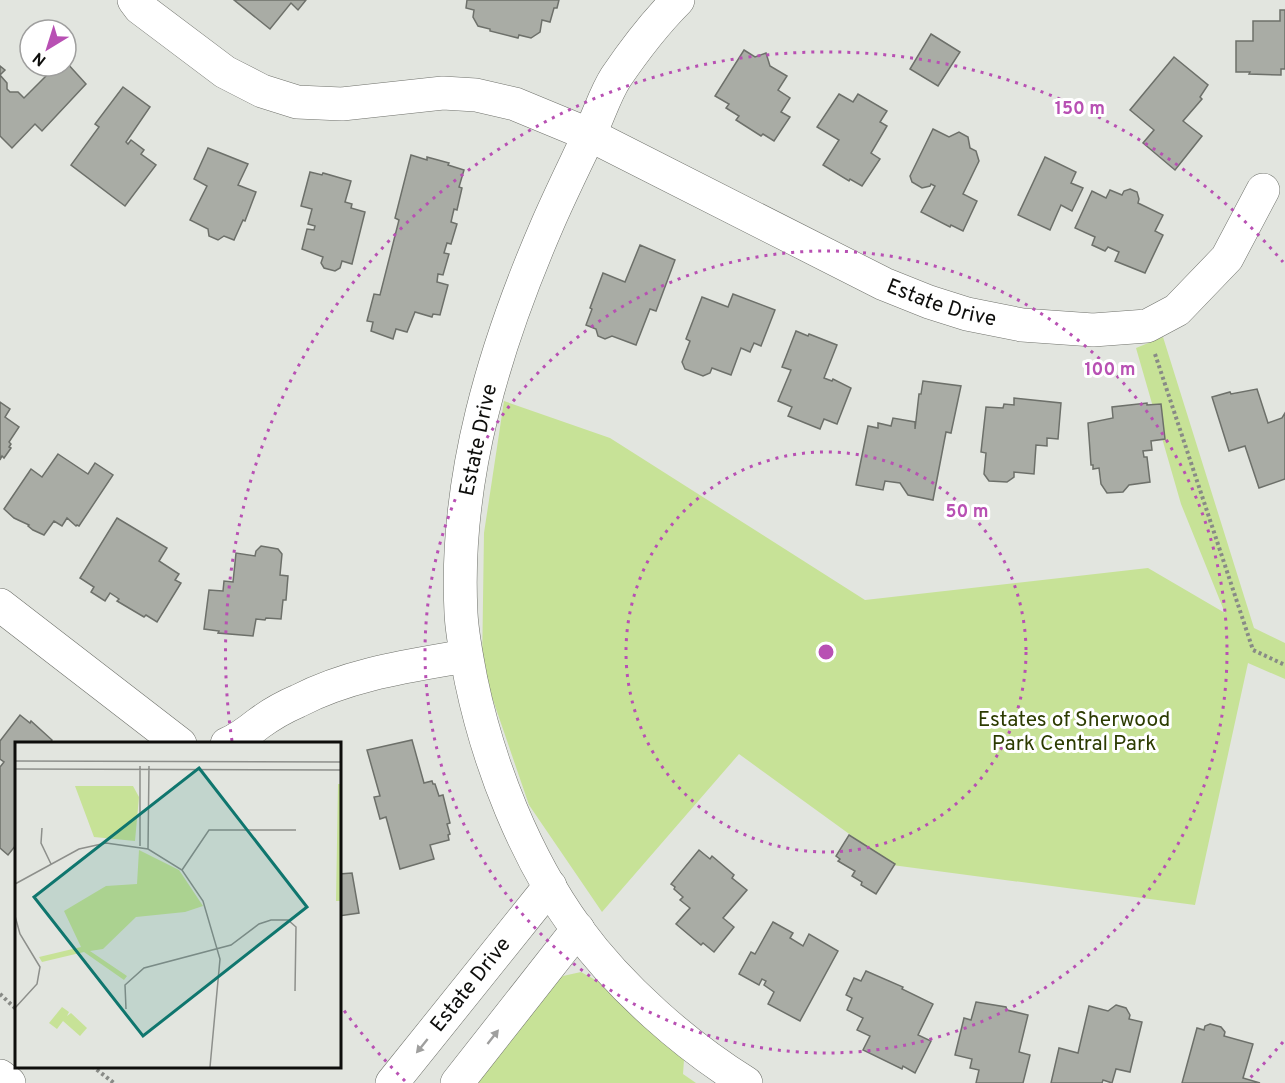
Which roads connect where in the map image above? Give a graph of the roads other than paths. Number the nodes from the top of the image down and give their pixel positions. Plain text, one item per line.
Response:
1 (134, 0) edge
2 (678, 0) edge
3 (590, 135) junction
4 (1263, 190) dead end
5 (0, 605) edge
6 (466, 656) junction
7 (177, 742) edge
8 (232, 742) edge
9 (550, 885) junction
10 (578, 930) junction
11 (0, 1076) edge
12 (9, 1083) edge
13 (393, 1083) edge
14 (457, 1083) edge
15 (746, 1083) edge

1 - 3 street, Estate Drive
2 - 3 street, Estate Drive
3 - 4 street, Estate Drive
3 - 6 street, Estate Drive
5 - 7 street
6 - 8 street
6 - 9 street, Estate Drive
9 - 10 street, Estate Drive
9 -> 13 street, Estate Drive
14 -> 10 street
10 - 15 street, Estate Drive
11 - 12 street

